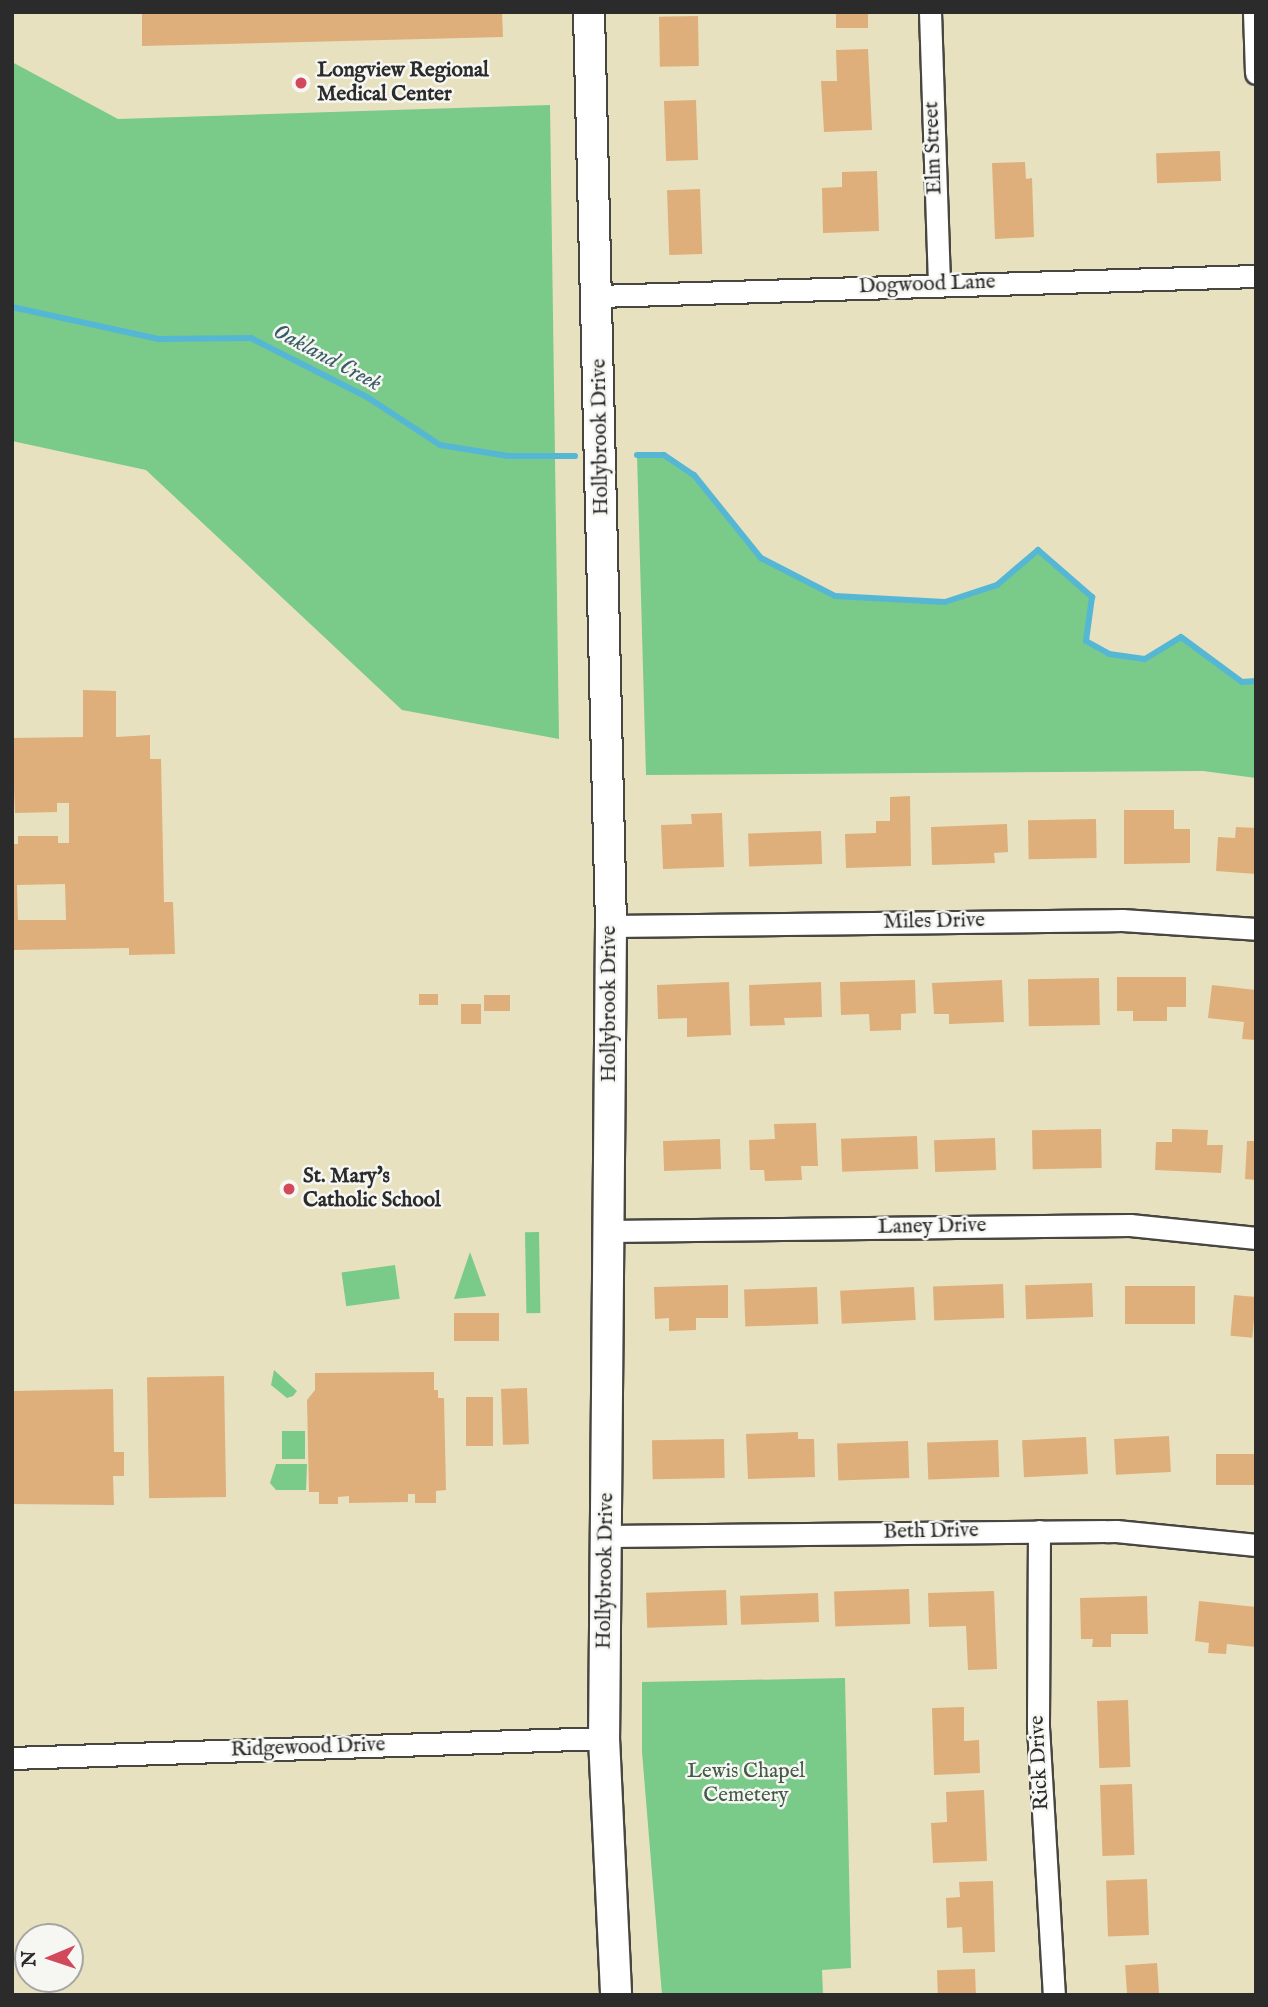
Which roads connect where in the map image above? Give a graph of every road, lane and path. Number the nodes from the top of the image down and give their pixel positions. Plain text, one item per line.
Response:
1 (589, 12) edge
2 (930, 12) edge
3 (1254, 12) edge
4 (1256, 73) edge
5 (1256, 276) edge
6 (939, 284) junction
7 (598, 296) junction
8 (611, 926) junction
9 (1256, 929) edge
10 (608, 1231) junction
11 (1256, 1238) edge
12 (1039, 1531) junction
13 (606, 1536) junction
14 (1256, 1545) edge
15 (604, 1738) junction
16 (12, 1758) edge
17 (616, 1995) edge
18 (1054, 1995) edge

1 - 7 main road, Hollybrook Drive
2 - 6 street, Elm Street
3 - 4 street
5 - 6 street, Dogwood Lane
6 - 7 street, Dogwood Lane
7 - 8 main road, Hollybrook Drive
8 - 9 street, Miles Drive
8 - 10 main road, Hollybrook Drive
10 - 11 street, Laney Drive
10 - 13 main road, Hollybrook Drive
12 - 13 street, Beth Drive
12 - 14 street, Beth Drive
12 - 18 street, Rick Drive
13 - 15 main road, Hollybrook Drive
15 - 16 street, Ridgewood Drive
15 - 17 main road, Hollybrook Drive

